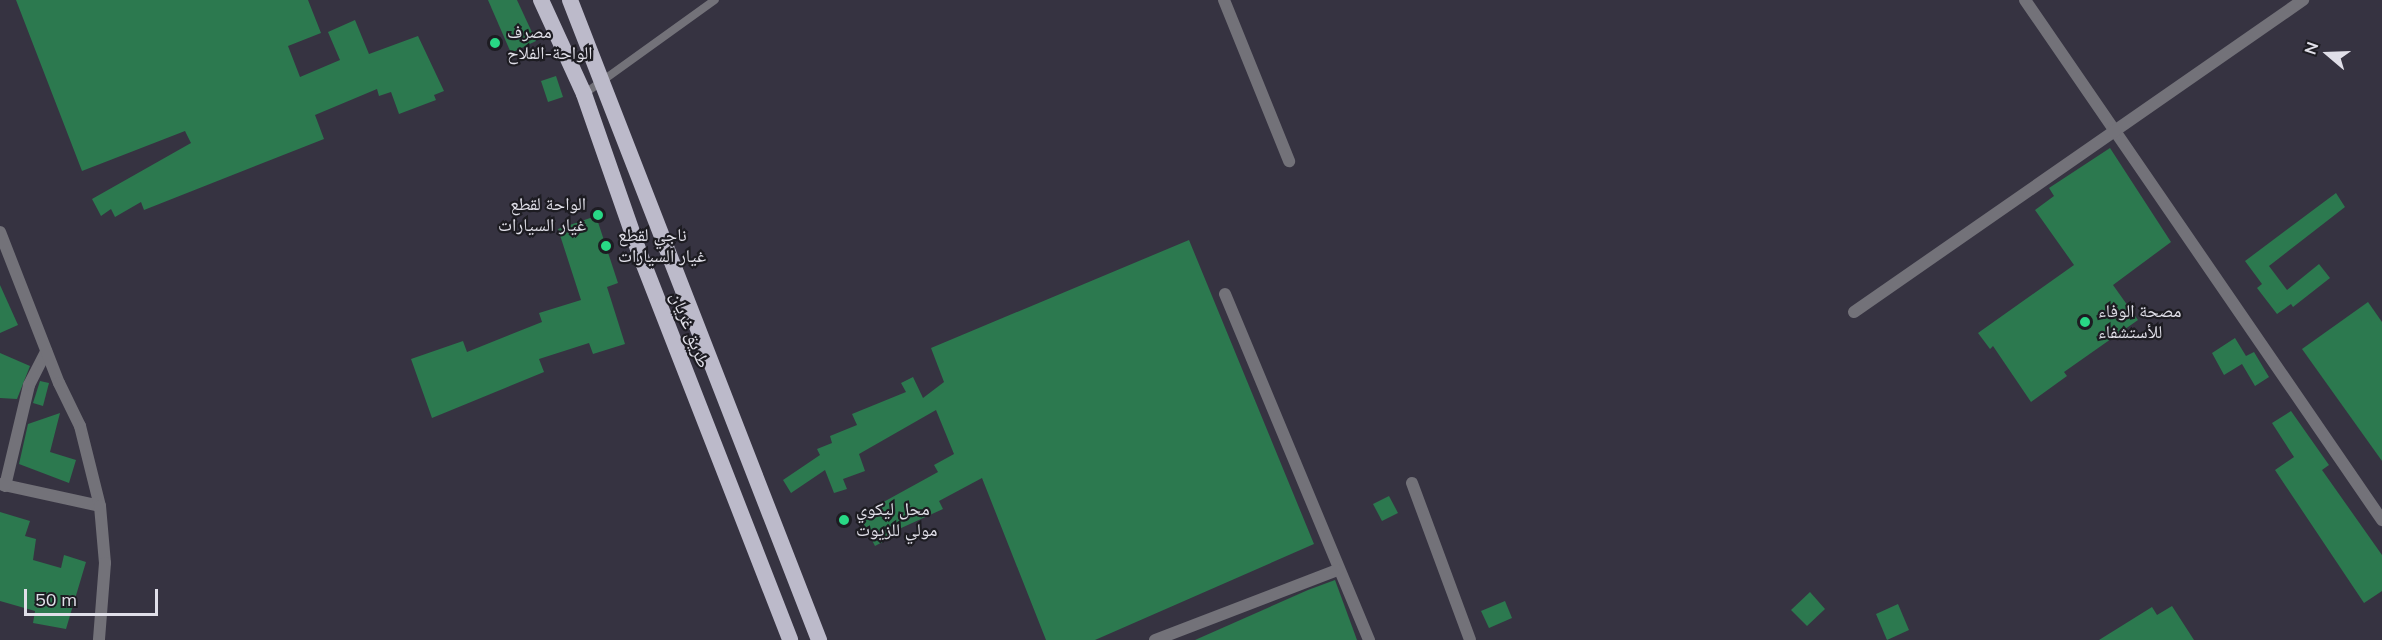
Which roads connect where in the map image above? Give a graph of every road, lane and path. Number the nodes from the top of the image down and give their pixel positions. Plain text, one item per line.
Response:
1 (541, 0) edge
2 (570, 0) edge
3 (715, 0) edge
4 (1224, 0) edge
5 (2025, 0) edge
6 (2302, 0) edge
7 (604, 81) junction
8 (584, 94) junction
9 (2114, 129) junction
10 (1289, 161) dead end
11 (0, 232) edge
12 (1225, 294) dead end
13 (1854, 312) dead end
14 (46, 351) junction
15 (1412, 483) dead end
16 (3, 485) edge
17 (100, 506) junction
18 (2382, 520) edge
19 (1337, 570) junction
20 (99, 638) edge
21 (790, 640) edge
22 (819, 640) edge
23 (1155, 640) edge
24 (1369, 640) edge
25 (1470, 640) edge

1 - 8 highway, طريق غريان
2 - 7 highway, طريق غريان
3 - 7 lane
4 - 10 street
5 - 9 street
6 - 9 street
7 - 8 lane
7 - 22 highway, طريق غريان
8 - 21 highway, طريق غريان
9 - 13 street
9 - 18 street
11 - 14 street
12 - 19 street
14 - 16 street
14 - 17 street
15 - 25 street
16 - 17 street
17 - 20 street
19 - 23 street
19 - 24 street

